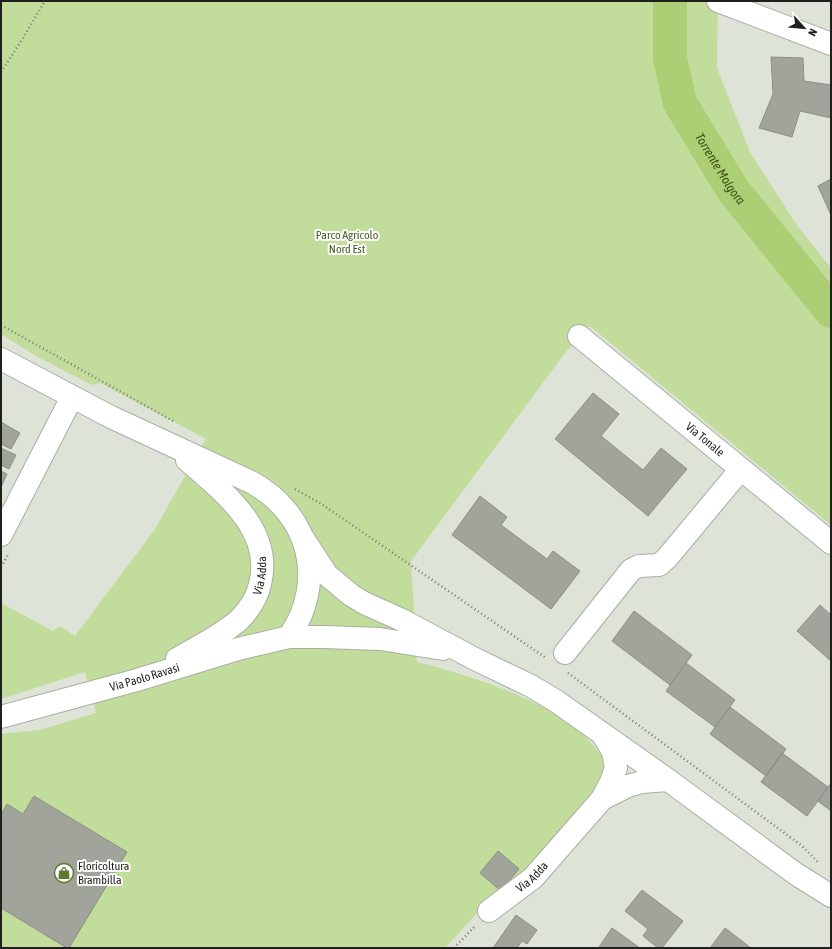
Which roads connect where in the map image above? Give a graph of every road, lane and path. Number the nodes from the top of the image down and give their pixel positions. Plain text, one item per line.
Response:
1 (45, 1) edge
2 (718, 1) edge
3 (831, 44) edge
4 (1, 72) edge
5 (1, 325) edge
6 (580, 336) dead end
7 (1, 359) edge
8 (123, 394) junction
9 (72, 397) junction
10 (112, 417) junction
11 (178, 424) dead end
12 (169, 444) junction
13 (741, 469) junction
14 (289, 486) dead end
15 (303, 538) junction
16 (7, 541) edge
17 (831, 544) edge
18 (1, 567) edge
19 (289, 637) junction
20 (473, 658) junction
21 (561, 662) junction
22 (137, 680) junction
23 (1, 717) edge
24 (602, 734) junction
25 (668, 780) junction
26 (602, 799) junction
27 (821, 865) dead end
28 (796, 874) junction
29 (831, 896) edge
30 (489, 911) joint
31 (831, 911) edge
32 (454, 948) edge

1 - 4 path
2 - 3 street
5 - 8 path
6 - 13 street, Via Tonale
7 - 9 street, Via Adda
8 - 10 path
8 - 11 path
9 - 10 street, Via Adda
9 - 16 street
10 - 12 street, Via Adda
12 - 15 street, Via Adda
12 - 22 street, Via Adda
13 - 17 street, Via Tonale
13 - 21 street
14 - 21 path
15 - 19 street, Via Adda
15 - 20 street, Via Adda
16 - 18 path
19 - 20 street, Via Adda
19 - 22 street, Via Paolo Ravasi
20 - 24 street, Via Adda
21 - 27 path
22 - 23 street, Via Paolo Ravasi
24 - 25 street, Via Adda
24 - 26 street, Via Adda
25 - 26 street, Via Adda
25 - 28 street, Via Adda
26 - 30 street, Via Adda
28 - 29 street, Via Adda
28 - 31 street, Via Adda
30 - 32 path

